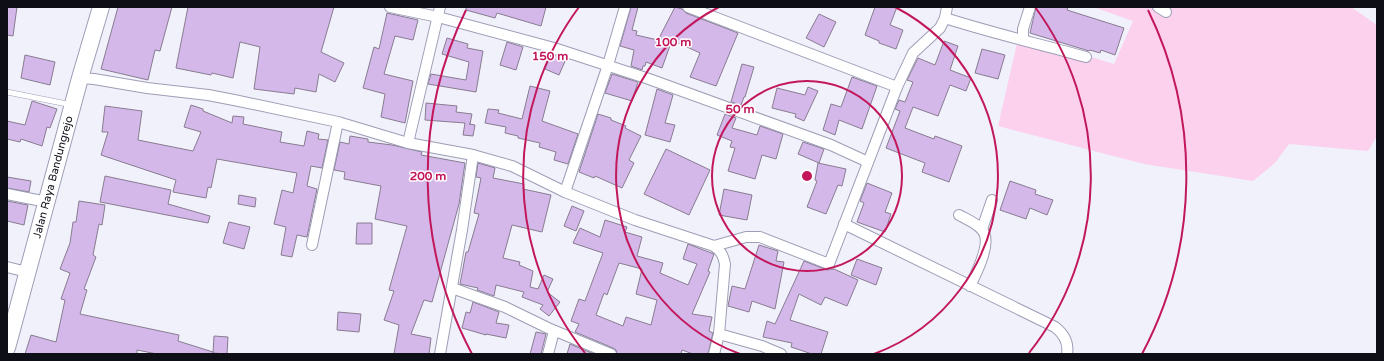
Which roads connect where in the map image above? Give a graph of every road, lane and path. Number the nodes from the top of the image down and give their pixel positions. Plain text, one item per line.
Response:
1 (101, 7) edge
2 (390, 7) edge
3 (440, 7) edge
4 (625, 7) edge
5 (688, 7) edge
6 (947, 7) edge
7 (1030, 7) edge
8 (438, 17) junction
9 (946, 18) junction
10 (1022, 40) junction
11 (1086, 58) dead end
12 (608, 65) junction
13 (80, 78) junction
14 (897, 86) junction
15 (7, 92) edge
16 (72, 105) junction
17 (338, 122) junction
18 (408, 143) junction
19 (473, 155) junction
20 (868, 162) junction
21 (565, 192) junction
22 (7, 194) edge
23 (992, 200) dead end
24 (47, 202) junction
25 (958, 215) dead end
26 (844, 224) junction
27 (982, 229) junction
28 (312, 245) dead end
29 (714, 246) junction
30 (7, 267) edge
31 (27, 272) junction
32 (970, 286) junction
33 (452, 288) junction
34 (12, 312) edge
35 (554, 331) junction
36 (719, 334) junction
37 (7, 348) edge
38 (440, 354) edge
39 (548, 354) edge
40 (611, 354) edge
41 (714, 354) edge
42 (781, 354) edge
43 (1067, 354) edge

1 - 13 main road, Jalan Raya Bandungrejo
2 - 8 street
3 - 8 street
4 - 12 street
5 - 14 street
6 - 9 street
7 - 10 street
8 - 12 street
8 - 18 street
9 - 10 street
9 - 14 street
10 - 11 street
12 - 20 street
12 - 21 street
13 - 16 main road, Jalan Raya Bandungrejo
13 - 17 street
14 - 20 street
15 - 16 lane
16 - 24 main road, Jalan Raya Bandungrejo
17 - 18 street
17 - 28 street
18 - 19 street
19 - 21 street
19 - 33 street
20 - 26 street
21 - 29 street
22 - 24 street
23 - 27 street
24 - 31 main road, Jalan Raya Bandungrejo
25 - 27 street
26 - 29 street
26 - 32 street
27 - 32 street
29 - 36 street
30 - 31 street
31 - 34 main road, Jalan Raya Bandungrejo
32 - 43 street
33 - 35 street
33 - 38 street
34 - 37 main road, Jalan Raya Bandungrejo
35 - 39 street
35 - 40 street
36 - 41 street
36 - 42 street

